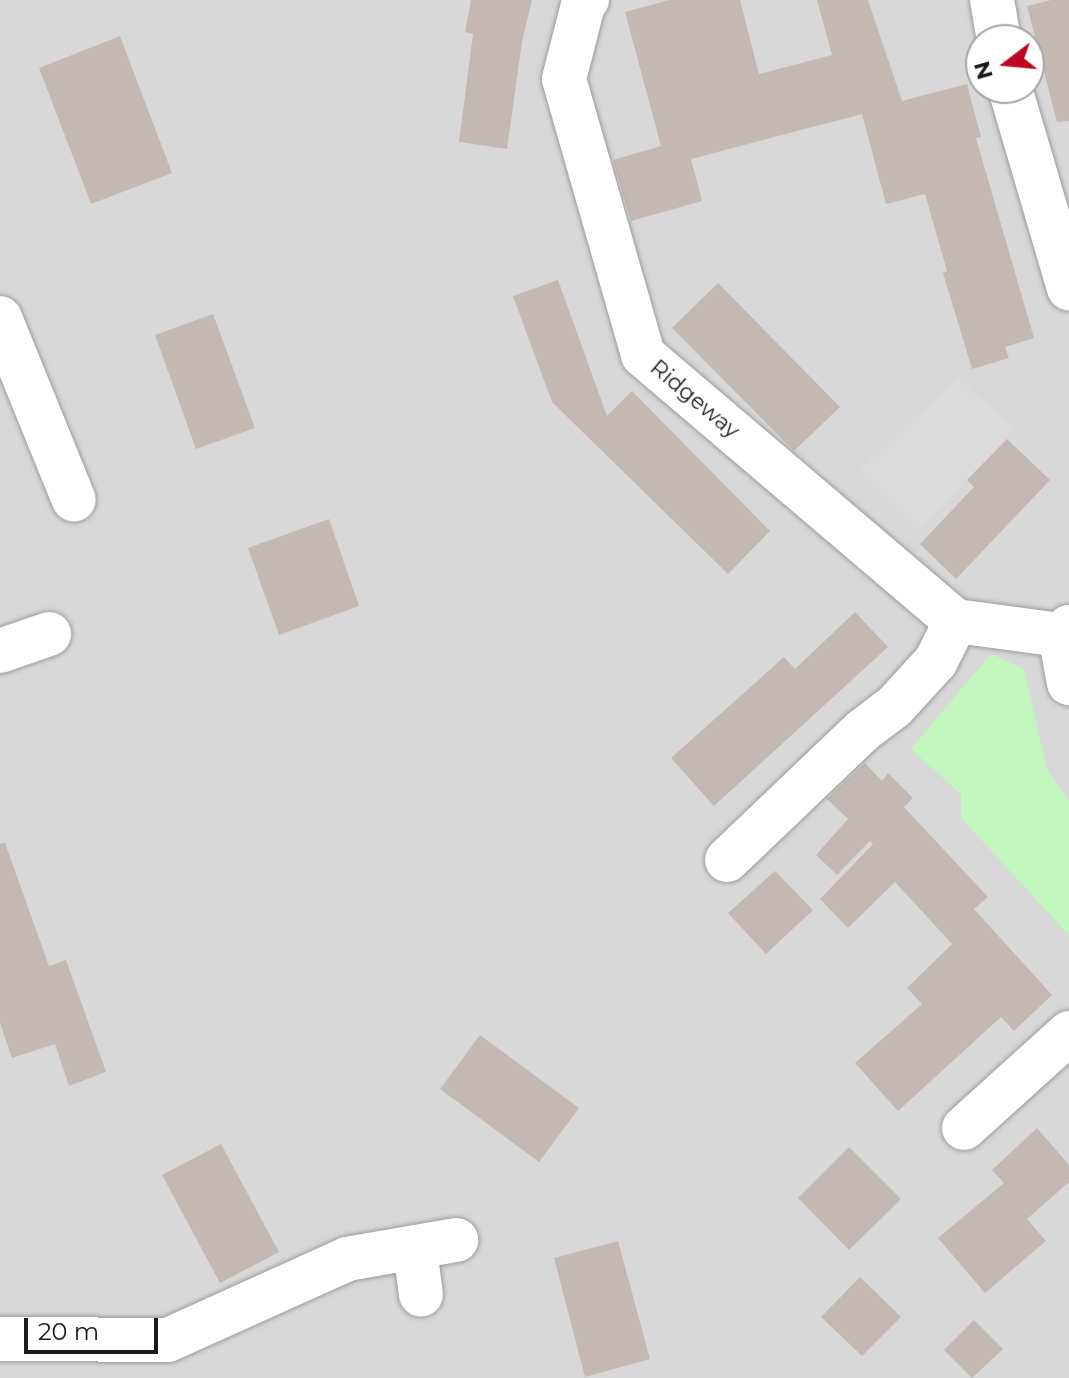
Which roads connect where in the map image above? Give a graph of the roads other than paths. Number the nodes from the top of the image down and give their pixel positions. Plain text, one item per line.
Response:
1 (587, 0) edge
2 (992, 0) edge
3 (996, 24) edge
4 (1015, 104) edge
5 (1069, 288) edge
6 (0, 318) edge
7 (74, 500) dead end
8 (956, 621) junction
9 (1064, 631) edge
10 (49, 634) dead end
11 (0, 651) edge
12 (1069, 683) edge
13 (727, 860) dead end
14 (1069, 1033) edge
15 (964, 1128) dead end
16 (421, 1295) dead end
17 (0, 1339) edge

1 - 8 street, Ridgeway
2 - 3 street
4 - 5 street
6 - 7 street
8 - 9 street
8 - 13 street
9 - 12 street
10 - 11 street
14 - 15 street
16 - 17 street

